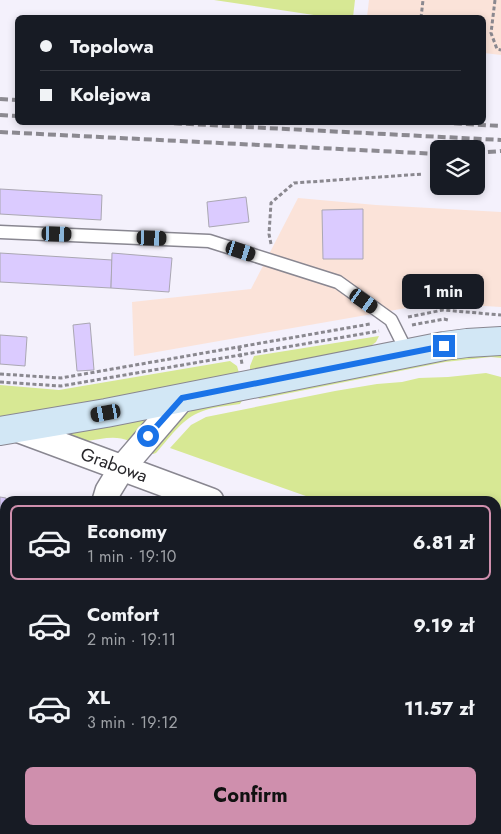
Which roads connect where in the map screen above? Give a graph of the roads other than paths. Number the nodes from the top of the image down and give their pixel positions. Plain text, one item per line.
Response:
1 (0, 232) edge
2 (501, 341) edge
3 (408, 354) junction
4 (182, 398) junction
5 (8, 430) edge
6 (122, 468) junction
7 (106, 496) edge
8 (198, 496) edge

1 - 3 lane
2 - 3 street
3 - 4 street
4 - 5 street
4 - 6 street
5 - 6 street, Grabowa
6 - 7 street
6 - 8 street, Grabowa

